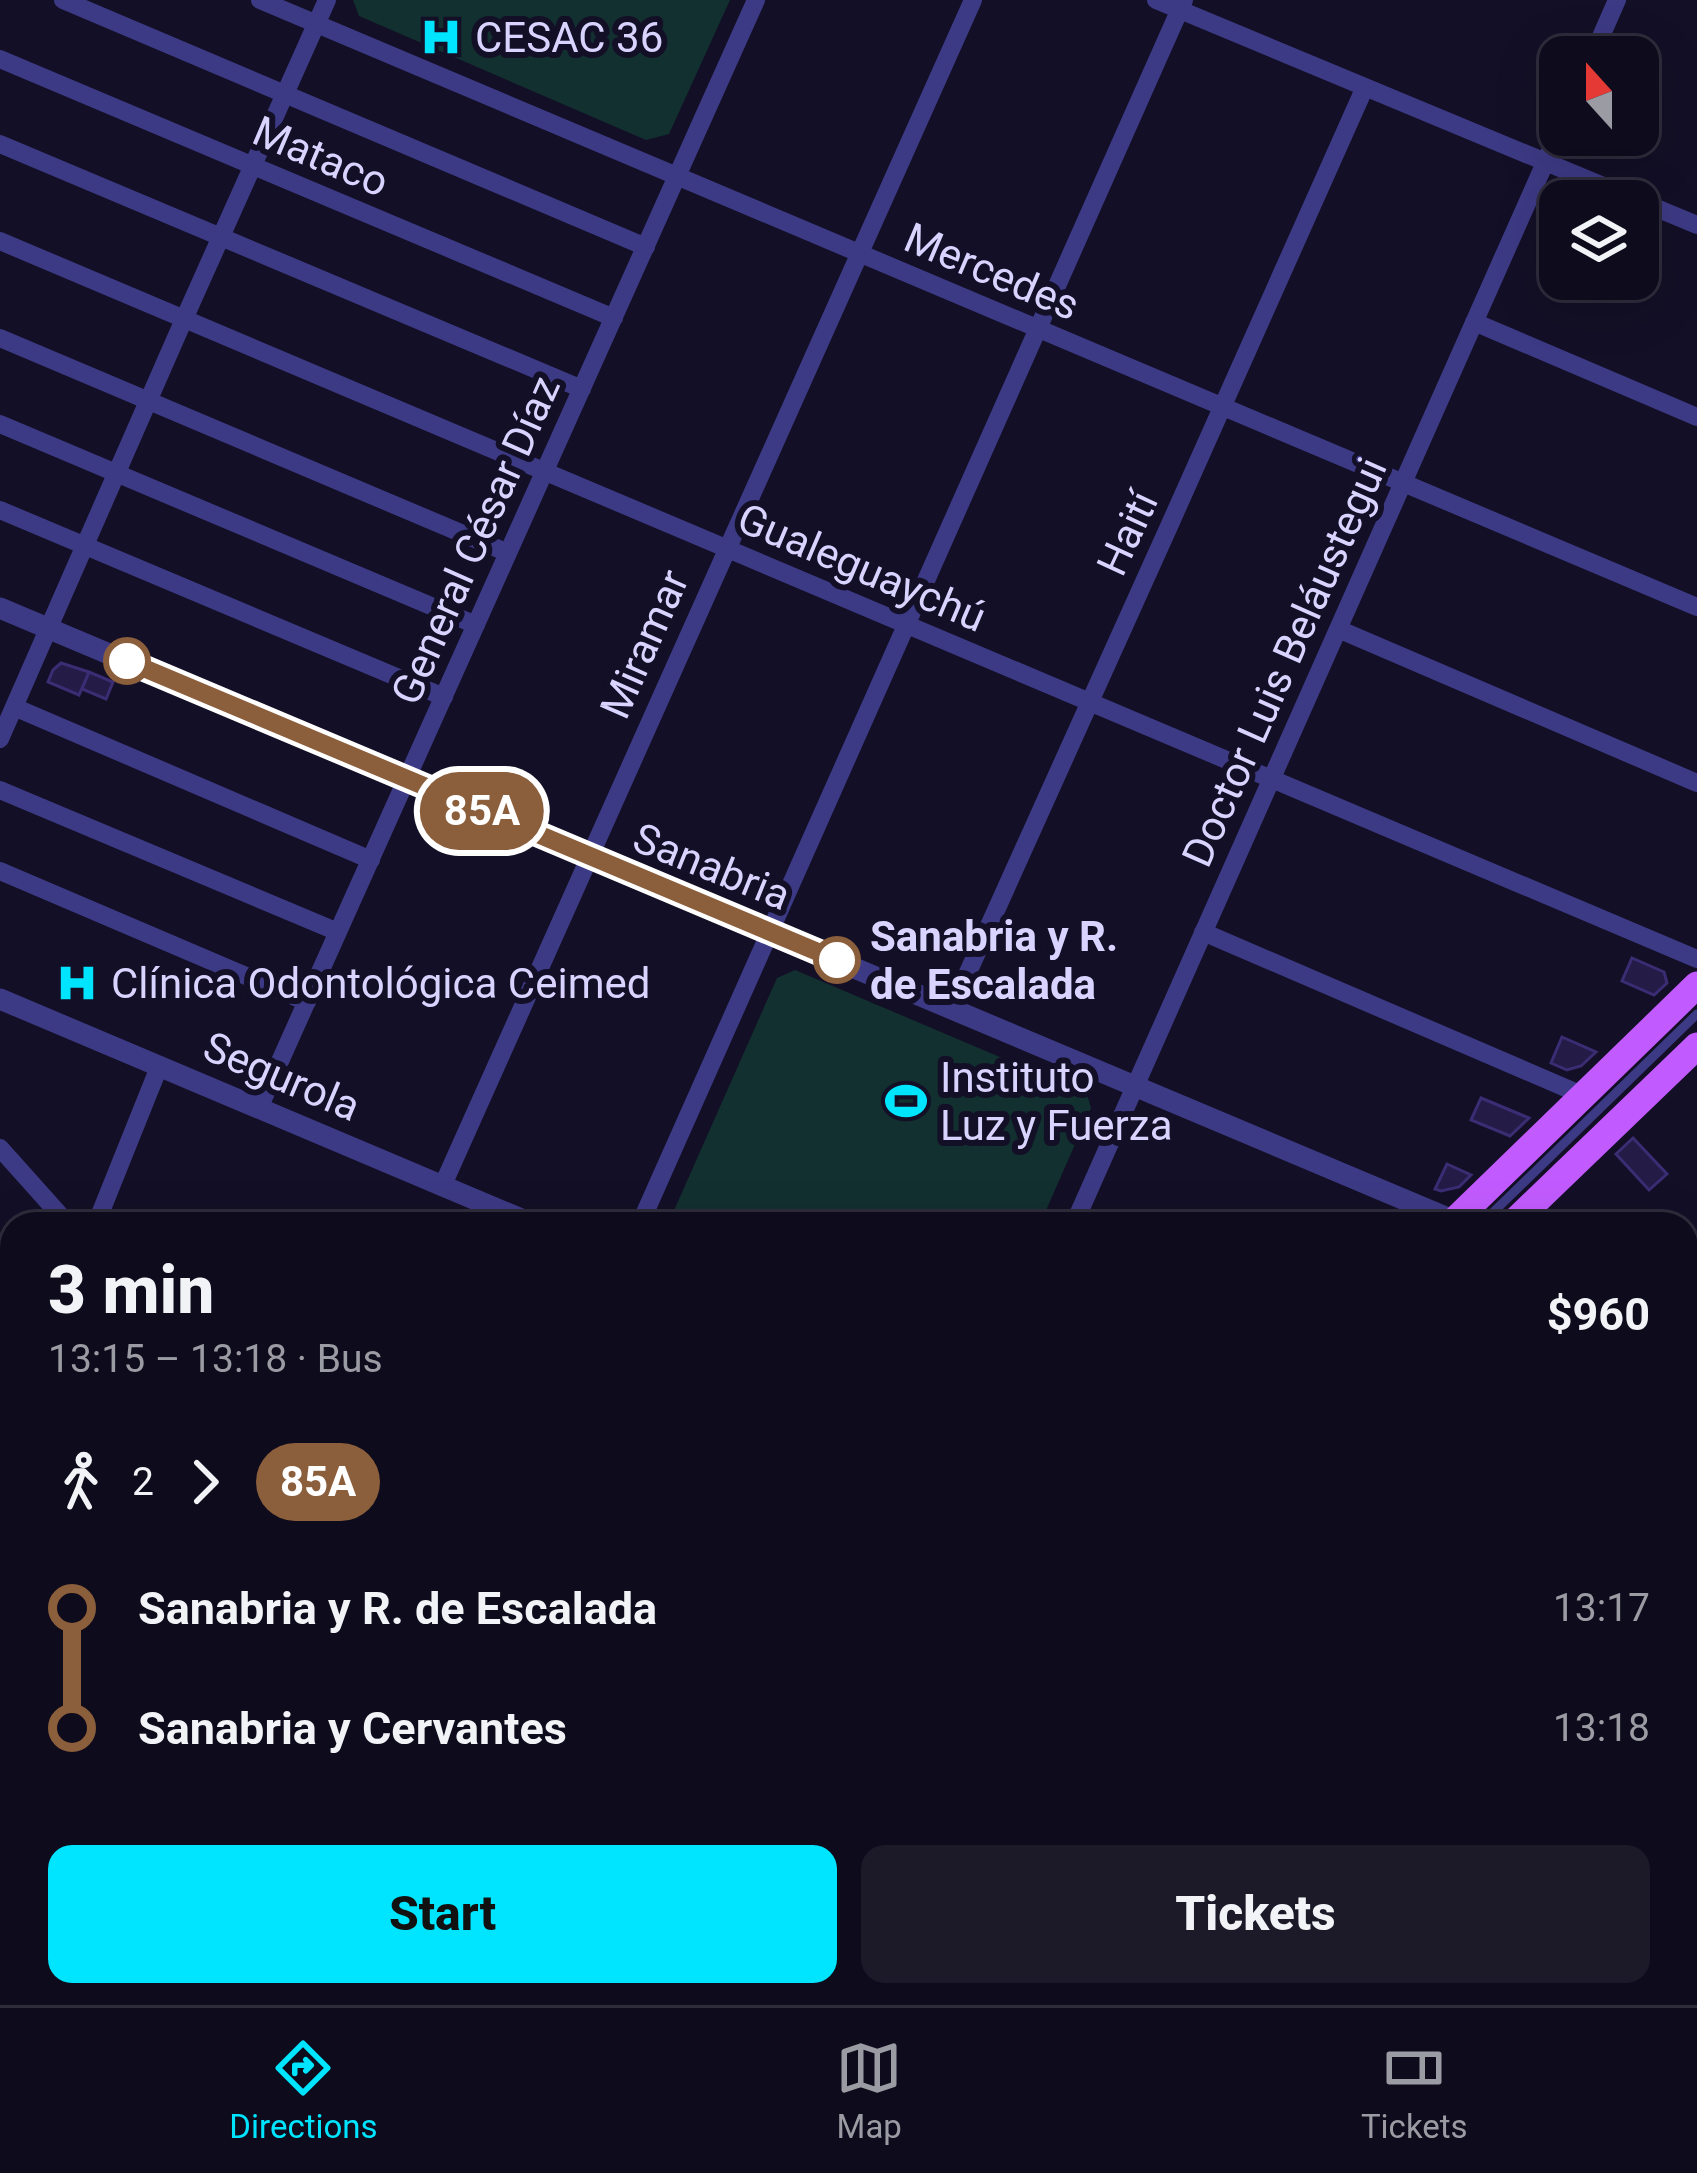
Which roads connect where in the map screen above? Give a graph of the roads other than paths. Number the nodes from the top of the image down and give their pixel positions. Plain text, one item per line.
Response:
1 (63, 0) edge
2 (260, 0) edge
3 (328, 0) edge
4 (756, 0) edge
5 (973, 0) edge
6 (1156, 0) edge
7 (1617, 0) edge
8 (1182, 5) edge
9 (317, 25) junction
10 (1601, 36) edge
11 (0, 59) edge
12 (1365, 87) junction
13 (286, 94) junction
14 (0, 143) edge
15 (1548, 156) edge
16 (1545, 162) junction
17 (253, 166) junction
18 (678, 175) junction
19 (1697, 224) edge
20 (221, 237) junction
21 (0, 241) edge
22 (646, 247) junction
23 (860, 253) junction
24 (184, 317) junction
25 (614, 319) junction
26 (1474, 322) junction
27 (1038, 330) junction
28 (0, 338) edge
29 (582, 388) junction
30 (148, 400) junction
31 (1223, 410) junction
32 (1697, 417) edge
33 (0, 424) edge
34 (545, 472) junction
35 (116, 473) junction
36 (1402, 484) junction
37 (0, 510) edge
38 (84, 546) junction
39 (726, 549) junction
40 (508, 553) junction
41 (1697, 607) edge
42 (0, 608) edge
43 (476, 625) junction
44 (908, 625) junction
45 (48, 628) junction
46 (1338, 629) junction
47 (443, 697) junction
48 (1088, 702) junction
49 (14, 707) junction
50 (0, 740) edge
51 (1272, 778) junction
52 (407, 779) junction
53 (1697, 783) edge
54 (0, 790) edge
55 (588, 857) junction
56 (370, 860) junction
57 (0, 872) edge
58 (338, 932) junction
59 (771, 932) junction
60 (1203, 932) junction
61 (1697, 959) edge
62 (1697, 985) edge
63 (0, 999) edge
64 (307, 1002) junction
65 (952, 1008) junction
66 (1697, 1014) edge
67 (1697, 1046) edge
68 (159, 1066) junction
69 (1135, 1086) junction
70 (1582, 1095) junction
71 (259, 1108) junction
72 (0, 1148) edge
73 (442, 1186) junction
74 (57, 1212) edge
75 (101, 1212) edge
76 (504, 1212) edge
77 (645, 1212) edge
78 (1079, 1212) edge
79 (1436, 1212) edge
80 (1472, 1212) edge
81 (1474, 1212) edge
82 (1524, 1212) edge

1 - 13 street
2 - 9 street, Mercedes
3 - 9 street
4 - 18 street, General César Díaz
5 - 23 street, Miramar
6 - 8 street
7 - 10 street
8 - 12 street
8 - 27 street
9 - 13 street
9 - 18 street, Mercedes
11 - 17 street, Mataco
12 - 16 street
12 - 31 street, Haití
13 - 17 street
13 - 22 street
14 - 20 street
15 - 16 street, Doctor Luis Beláustegui
16 - 19 street
16 - 26 street, Doctor Luis Beláustegui
17 - 20 street
17 - 25 street, Mataco
18 - 22 street, General César Díaz
18 - 23 street, Mercedes
20 - 24 street
20 - 29 street
21 - 24 street, Gualeguaychú
22 - 25 street, General César Díaz
23 - 27 street, Mercedes
23 - 39 street, Miramar
24 - 30 street
24 - 34 street, Gualeguaychú
25 - 29 street, General César Díaz
26 - 32 street
26 - 36 street, Doctor Luis Beláustegui
27 - 31 street, Mercedes
27 - 44 street
28 - 30 street
29 - 34 street, General César Díaz
30 - 35 street
30 - 40 street
31 - 36 street, Mercedes
31 - 48 street, Haití
33 - 35 street
34 - 39 street, Gualeguaychú
34 - 40 street, General César Díaz
35 - 38 street
35 - 43 street
36 - 41 street, Mercedes
36 - 46 street, Doctor Luis Beláustegui
37 - 38 street
38 - 45 street
38 - 47 street
39 - 44 street, Gualeguaychú
39 - 55 street, Miramar
40 - 43 street, General César Díaz
42 - 45 street, Sanabria
43 - 47 street, General César Díaz
44 - 48 street, Gualeguaychú
44 - 59 street
45 - 49 street
45 - 52 street, Sanabria
46 - 51 street, Doctor Luis Beláustegui
46 - 53 street
47 - 52 street, General César Díaz
48 - 51 street, Gualeguaychú
48 - 65 street, Haití
49 - 50 street
49 - 56 street
51 - 60 street, Doctor Luis Beláustegui
51 - 61 street, Gualeguaychú
52 - 55 street, Sanabria
52 - 56 street, General César Díaz
54 - 58 street
55 - 59 street, Sanabria
55 - 73 street, Miramar
56 - 58 street, General César Díaz
57 - 64 street
58 - 64 street, General César Díaz
59 - 65 street, Sanabria
59 - 77 street
60 - 69 street, Doctor Luis Beláustegui
60 - 70 street
62 - 70 main road
63 - 68 street, Segurola
64 - 71 street, General César Díaz
65 - 69 street, Sanabria
66 - 81 lane
67 - 82 main road
68 - 71 street, Segurola
68 - 75 street
69 - 78 street, Doctor Luis Beláustegui
69 - 79 street, Sanabria
70 - 80 main road
71 - 73 street, Segurola
72 - 74 street
73 - 76 street, Segurola

